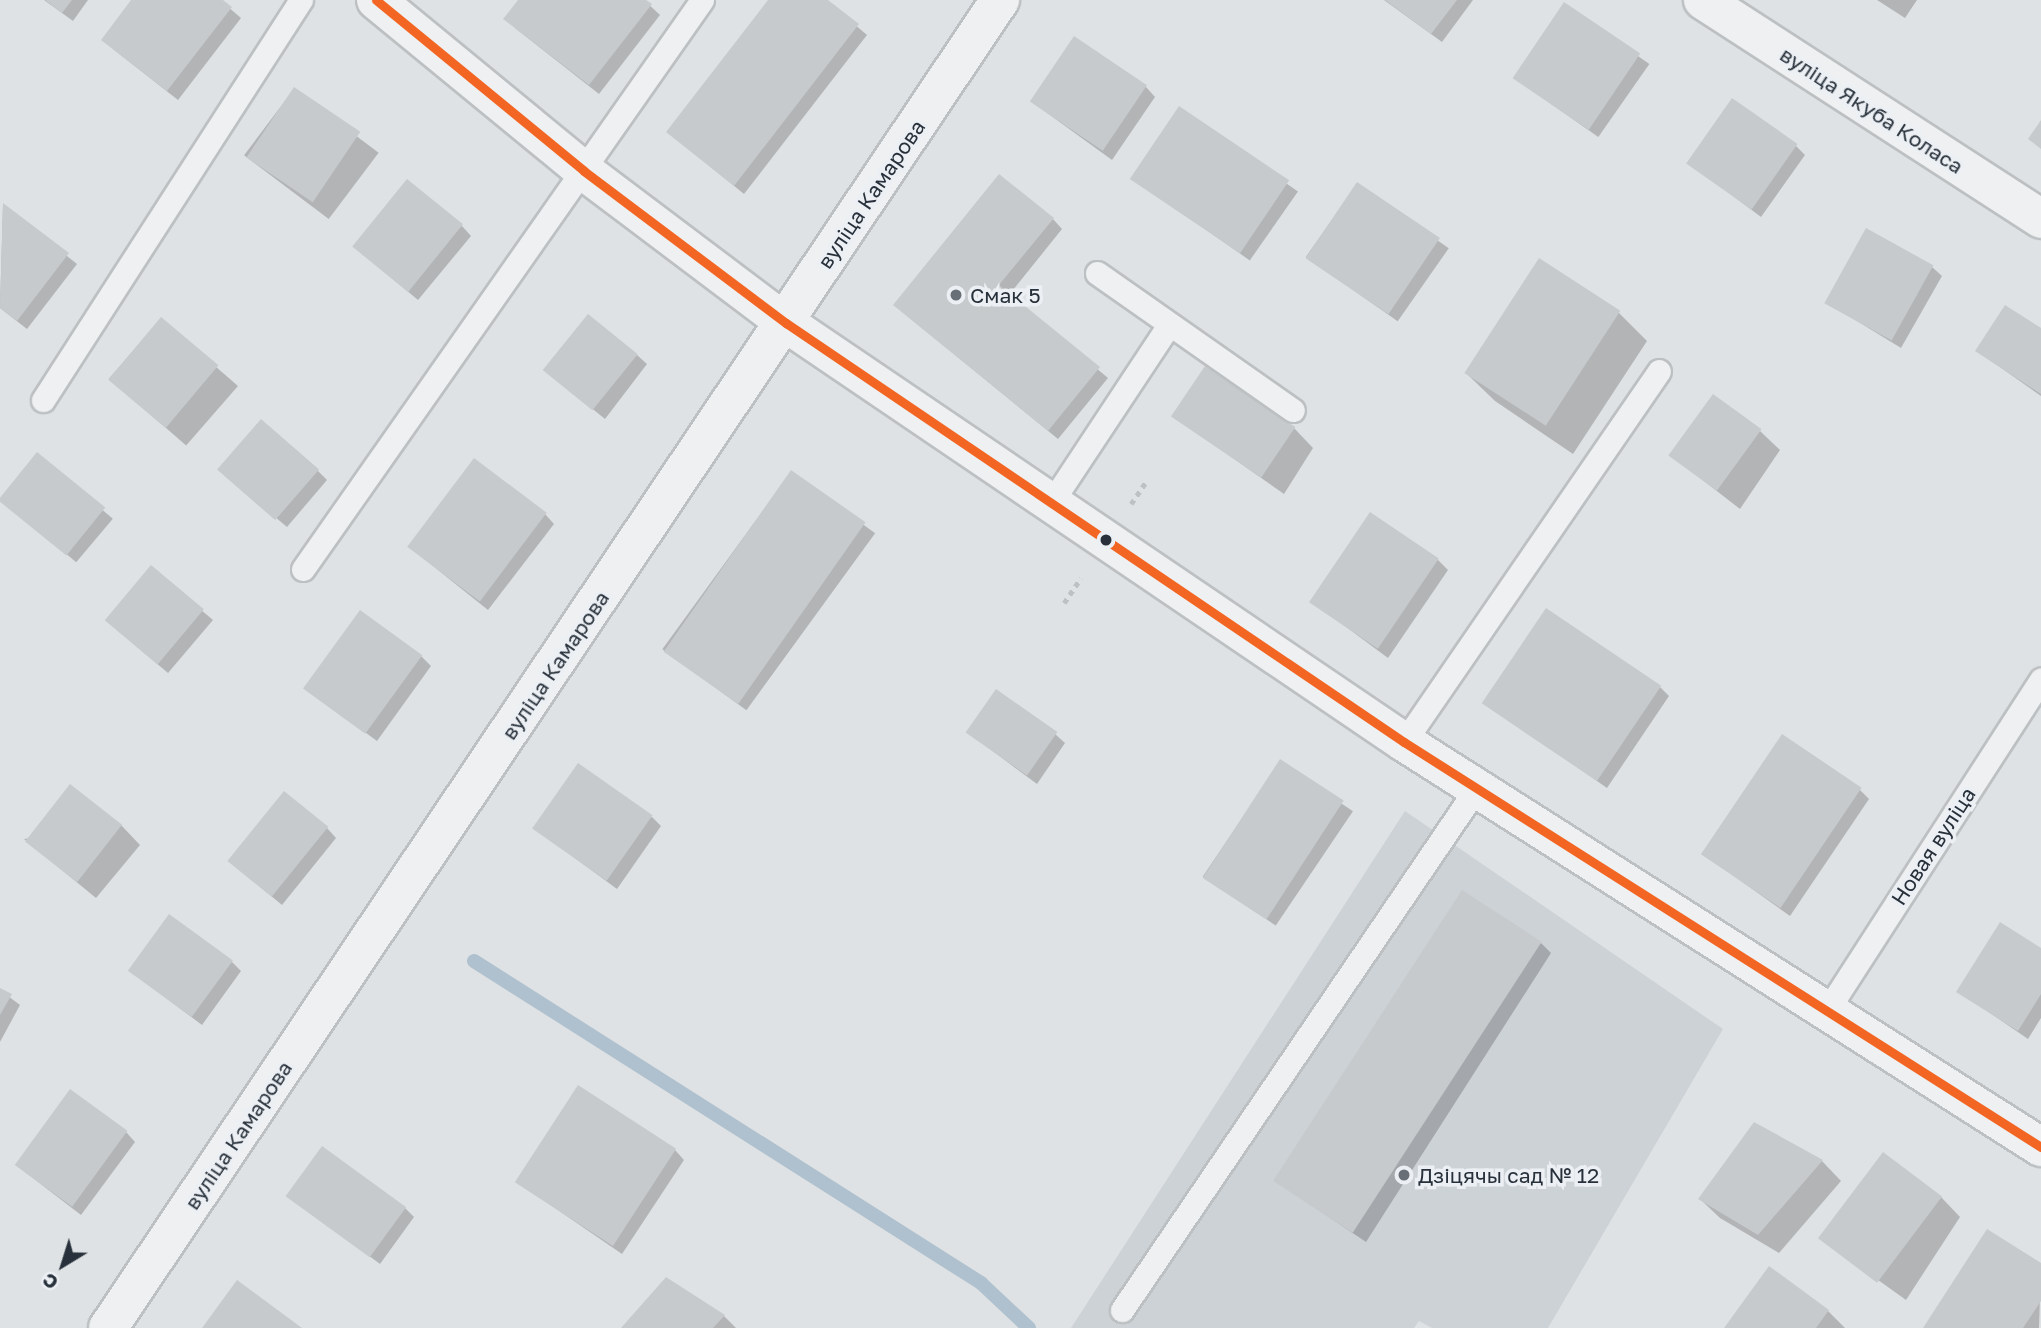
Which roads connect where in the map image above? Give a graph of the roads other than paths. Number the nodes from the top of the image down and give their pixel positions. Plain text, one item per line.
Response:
1 (301, 0) edge
2 (376, 0) edge
3 (702, 0) edge
4 (1000, 0) edge
5 (1703, 0) edge
6 (584, 170) junction
7 (2041, 219) edge
8 (1097, 273) dead end
9 (786, 323) junction
10 (1169, 324) junction
11 (1659, 371) dead end
12 (43, 400) dead end
13 (1293, 410) dead end
14 (1051, 503) junction
15 (303, 569) dead end
16 (2041, 680) edge
17 (1404, 742) junction
18 (1476, 789) junction
19 (1826, 1012) junction
20 (2041, 1147) edge
21 (1122, 1310) dead end
22 (108, 1328) edge

1 - 12 lane
2 - 6 street
3 - 6 lane
4 - 9 street, вуліца Камарова
5 - 7 street, вуліца Якуба Коласа
6 - 9 street
6 - 15 lane
8 - 10 lane
9 - 14 street
9 - 22 street, вуліца Камарова
10 - 13 lane
10 - 14 lane
11 - 17 lane
14 - 17 street
16 - 19 lane, Новая вуліца
17 - 18 street
18 - 19 street
18 - 21 lane
19 - 20 street

